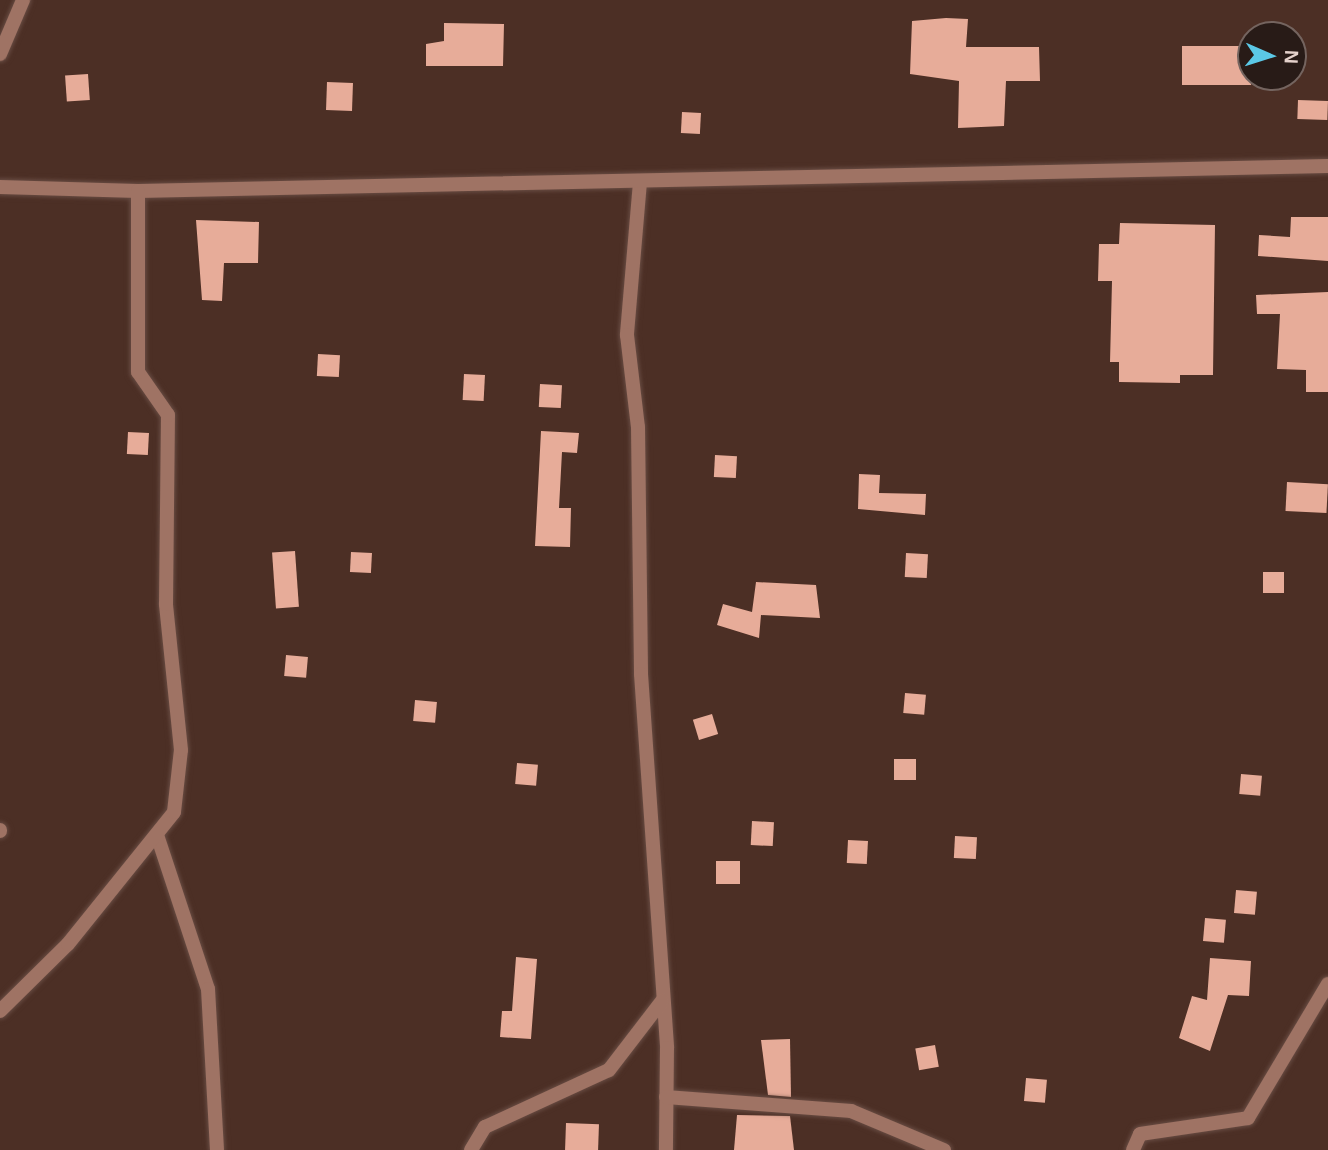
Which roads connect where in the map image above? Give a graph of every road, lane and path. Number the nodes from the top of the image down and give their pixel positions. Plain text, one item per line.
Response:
1 (23, 0) edge
2 (0, 54) edge
3 (1328, 166) edge
4 (640, 182) junction
5 (0, 187) edge
6 (138, 191) junction
7 (156, 835) junction
8 (1328, 984) edge
9 (663, 1001) junction
10 (0, 1011) edge
11 (666, 1097) junction
12 (217, 1150) edge
13 (471, 1150) edge
14 (666, 1150) edge
15 (944, 1150) edge
16 (1133, 1150) edge

1 - 2 street
3 - 4 street
4 - 6 street
4 - 9 street
5 - 6 street
6 - 7 street
7 - 10 street
7 - 12 street
8 - 16 street
9 - 11 street
9 - 13 street
11 - 14 street
11 - 15 street

